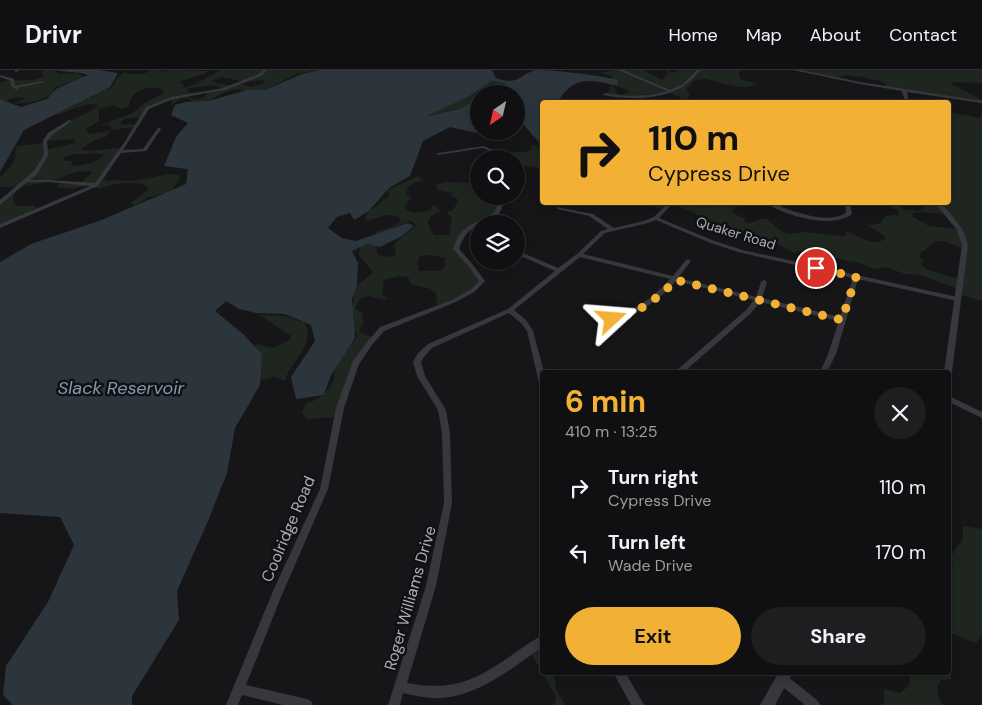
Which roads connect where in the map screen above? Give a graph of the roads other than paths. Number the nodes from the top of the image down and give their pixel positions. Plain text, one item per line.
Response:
1 (265, 70) edge
2 (620, 70) edge
3 (699, 70) edge
4 (795, 70) edge
5 (0, 76) edge
6 (43, 82) dead end
7 (904, 90) junction
8 (672, 91) junction
9 (604, 94) dead end
10 (906, 100) edge
11 (982, 102) edge
12 (70, 121) dead end
13 (159, 129) dead end
14 (491, 150) edge
15 (120, 152) junction
16 (438, 154) dead end
17 (26, 181) junction
18 (96, 185) junction
19 (62, 199) junction
20 (0, 203) edge
21 (71, 203) dead end
22 (502, 205) edge
23 (669, 205) edge
24 (773, 205) edge
25 (848, 205) edge
26 (939, 205) edge
27 (559, 208) dead end
28 (656, 218) junction
29 (0, 226) edge
30 (613, 230) junction
31 (578, 255) junction
32 (525, 256) edge
33 (688, 261) dead end
34 (559, 271) junction
35 (856, 277) junction
36 (676, 280) junction
37 (764, 282) dead end
38 (957, 299) junction
39 (758, 300) junction
40 (510, 310) junction
41 (612, 319) dead end
42 (842, 320) junction
43 (682, 370) edge
44 (825, 370) edge
45 (948, 370) edge
46 (540, 371) edge
47 (951, 400) edge
48 (982, 415) edge
49 (540, 642) edge
50 (620, 675) edge
51 (785, 676) edge
52 (399, 687) junction
53 (239, 689) junction
54 (232, 705) edge
55 (307, 705) edge
56 (394, 705) edge
57 (638, 705) edge
58 (768, 705) edge
59 (814, 705) edge

1 - 15 street
2 - 8 street
3 - 8 street
4 - 7 street
5 - 6 street
7 - 10 street
7 - 11 street
8 - 9 street
12 - 17 street
13 - 15 street
14 - 16 street
15 - 18 street
17 - 18 street
17 - 20 street
18 - 19 street
19 - 21 street
19 - 29 street
22 - 53 street, Coolridge Road
23 - 28 street, Roger Williams Drive
24 - 25 street
26 - 38 street
27 - 30 street
28 - 30 street, Roger Williams Drive
28 - 35 street, Quaker Road
30 - 31 street, Roger Williams Drive
31 - 34 street, Roger Williams Drive
31 - 36 street
32 - 34 street
33 - 36 street
34 - 40 street, Roger Williams Drive
35 - 38 street, Quaker Road
35 - 42 street
36 - 39 street
36 - 41 street
37 - 39 street
38 - 45 street
39 - 42 street
39 - 43 street
40 - 46 street
40 - 52 street, Roger Williams Drive
42 - 44 street
47 - 48 street
49 - 52 street
50 - 57 street
51 - 58 street
51 - 59 street
52 - 56 street, Roger Williams Drive
53 - 54 street, Coolridge Road
53 - 55 street

